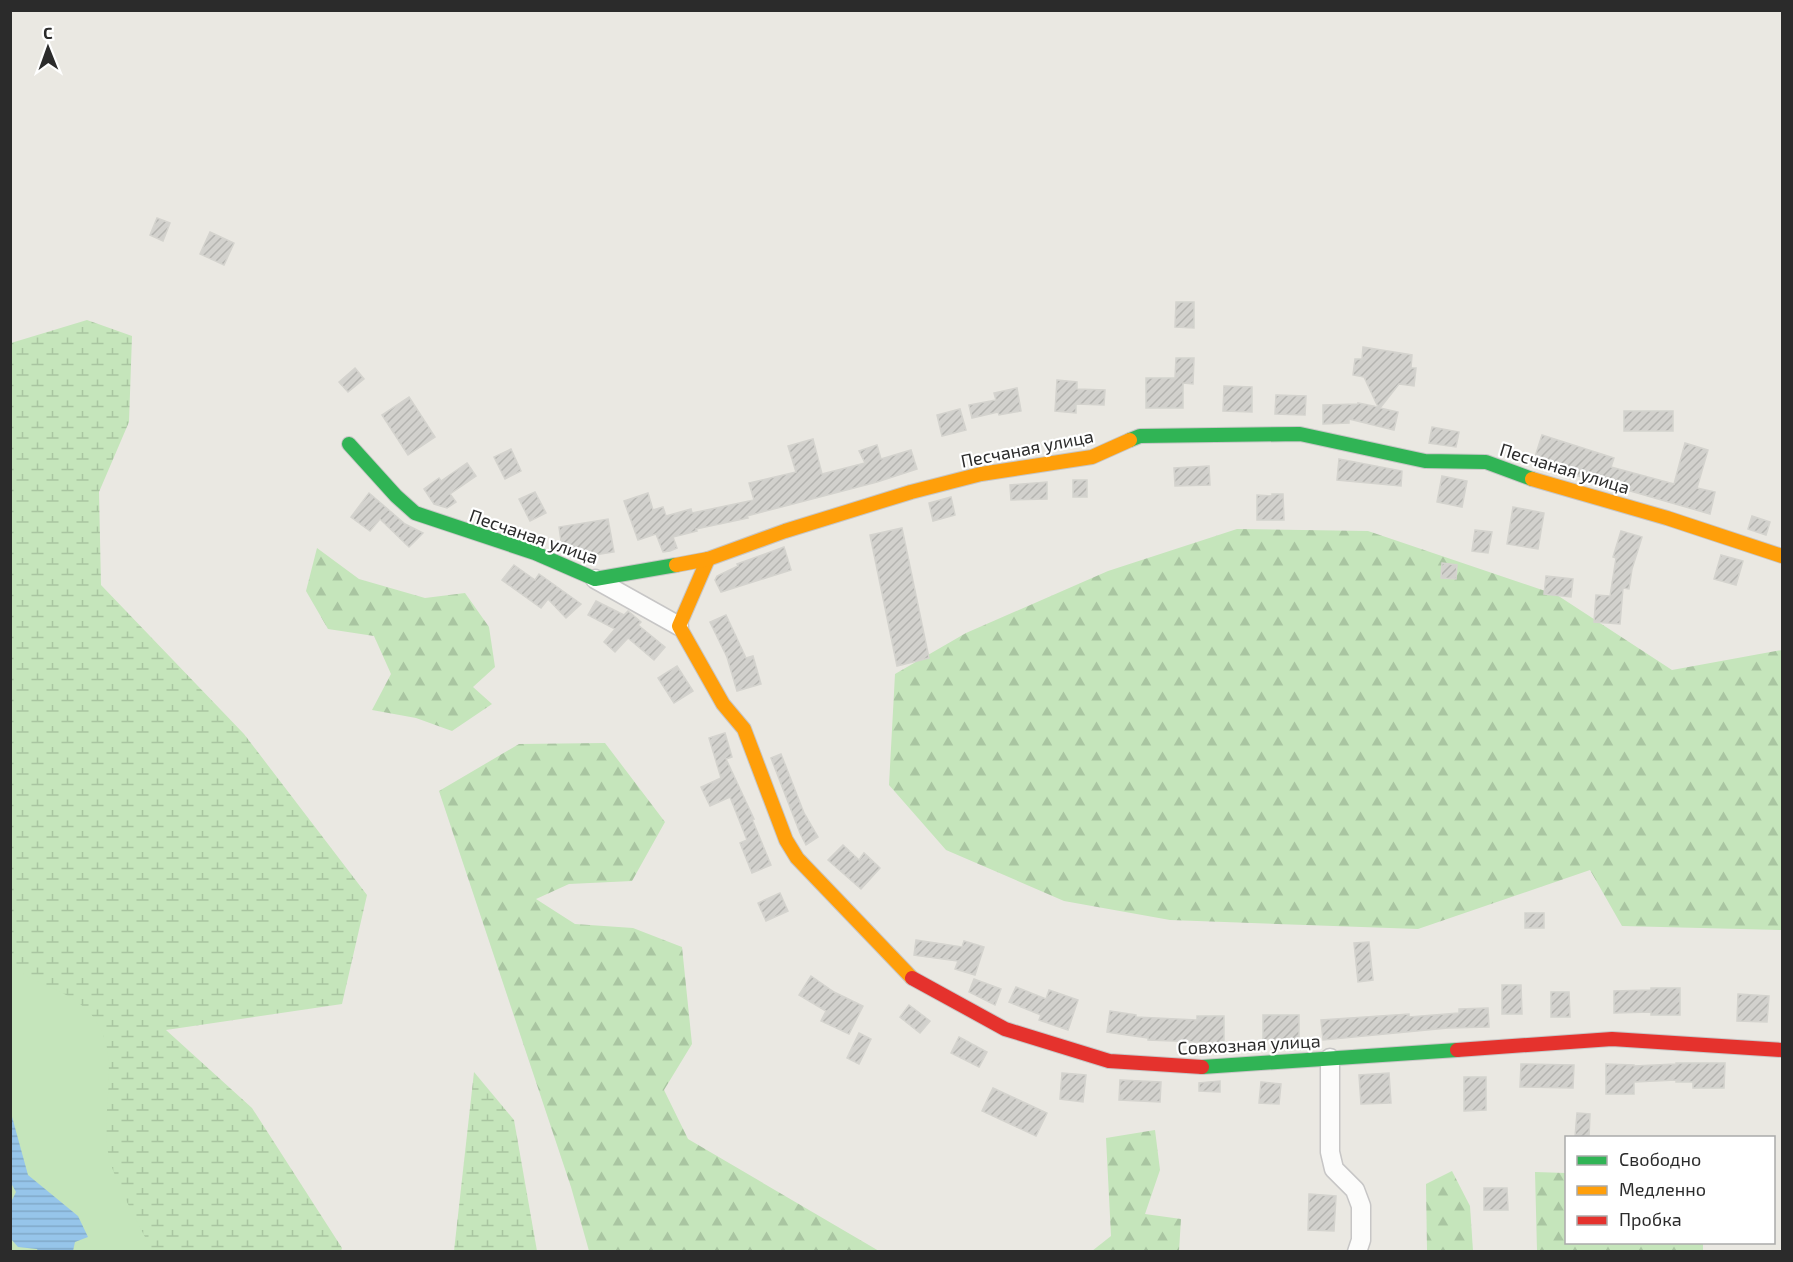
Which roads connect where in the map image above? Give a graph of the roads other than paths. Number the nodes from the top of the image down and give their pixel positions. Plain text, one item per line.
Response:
1 (349, 444) dead end
2 (1782, 556) edge
3 (708, 559) junction
4 (595, 579) junction
5 (679, 626) junction
6 (1782, 1050) edge
7 (1330, 1058) junction
8 (1357, 1251) edge

1 - 4 street, Песчаная улица
2 - 3 street, Песчаная улица
3 - 4 street, Песчаная улица
3 - 5 street
4 - 5 street
5 - 7 street, Совхозная улица
6 - 7 street, Совхозная улица
7 - 8 street

